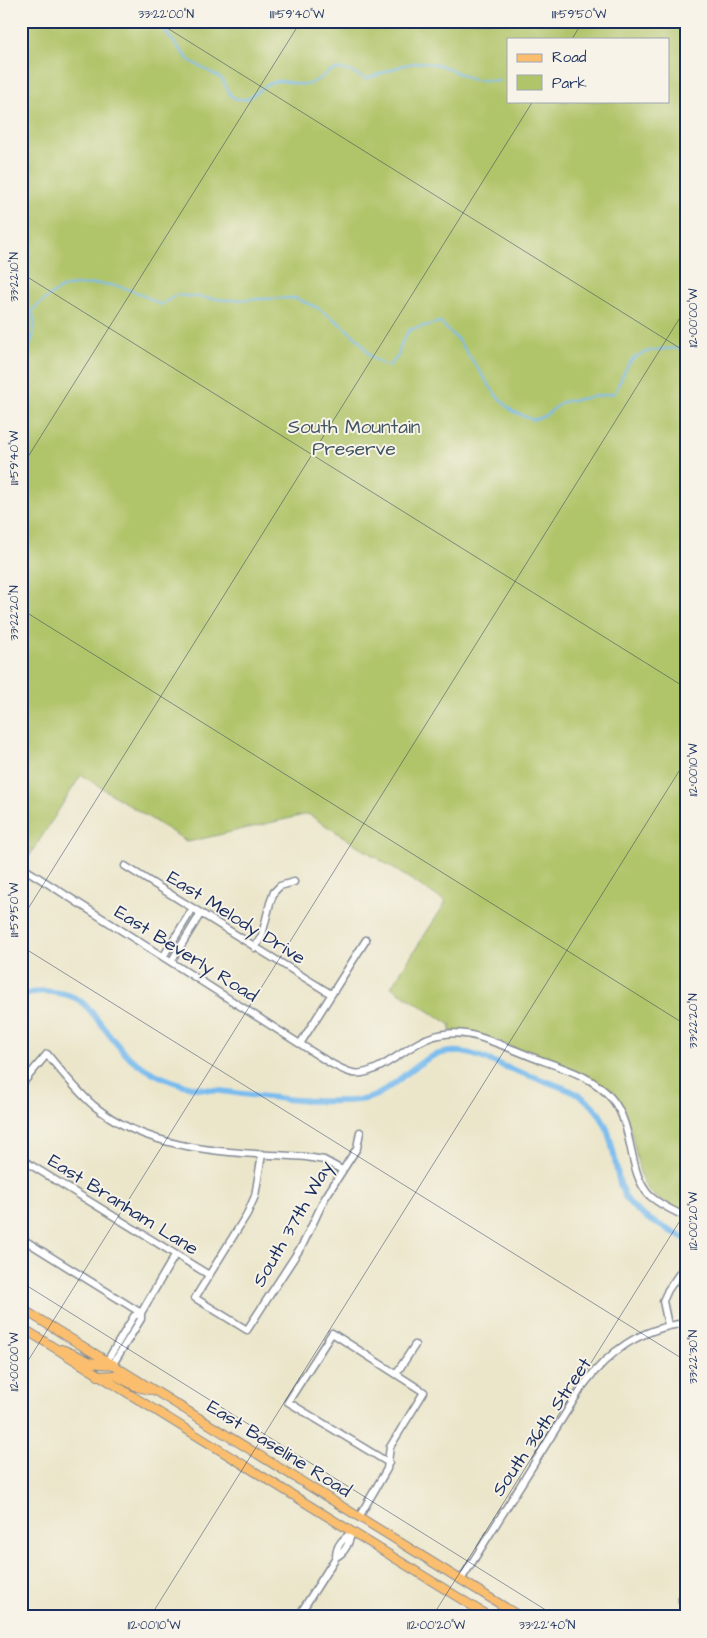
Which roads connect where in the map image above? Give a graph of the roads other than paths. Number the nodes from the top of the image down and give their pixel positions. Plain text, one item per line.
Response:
1 (125, 866) dead end
2 (21, 869) edge
3 (294, 882) dead end
4 (193, 908) junction
5 (201, 913) junction
6 (366, 940) dead end
7 (255, 948) junction
8 (162, 957) junction
9 (171, 962) junction
10 (330, 994) junction
11 (300, 1044) junction
12 (21, 1085) edge
13 (360, 1132) dead end
14 (262, 1154) junction
15 (21, 1159) edge
16 (342, 1170) junction
17 (686, 1217) edge
18 (21, 1238) edge
19 (175, 1256) junction
20 (685, 1264) edge
21 (209, 1275) junction
22 (21, 1308) edge
23 (141, 1312) junction
24 (686, 1323) edge
25 (668, 1325) junction
26 (21, 1327) edge
27 (415, 1345) dead end
28 (52, 1347) junction
29 (108, 1364) junction
30 (396, 1374) junction
31 (103, 1376) junction
32 (158, 1393) junction
33 (226, 1435) junction
34 (218, 1450) junction
35 (389, 1463) junction
36 (359, 1517) junction
37 (352, 1532) junction
38 (461, 1580) junction
39 (686, 1590) edge
40 (452, 1594) junction
41 (684, 1605) edge
42 (298, 1617) edge
43 (490, 1617) edge
44 (521, 1617) edge

1 - 4 street, East Melody Drive
2 - 8 street, East Beverly Road
3 - 7 street
4 - 5 street, East Melody Drive
4 - 8 street
5 - 7 street, East Melody Drive
5 - 9 street
6 - 10 street
7 - 10 street, East Melody Drive
8 - 9 street, East Beverly Road
9 - 11 street, East Beverly Road
10 - 11 street
11 - 17 street, East Beverly Road
12 - 14 street
13 - 16 street, South 37th Way
14 - 16 street
14 - 21 street
15 - 19 street, East Branham Lane
16 - 21 street, South 37th Way
18 - 23 street
19 - 21 street, East Branham Lane
19 - 23 street
20 - 25 street
22 - 29 main road, East Baseline Road
23 - 29 street
24 - 25 street
25 - 38 street, South 36th Street
26 - 28 main road, East Baseline Road
27 - 30 street
28 - 29 main road
28 - 31 main road, East Baseline Road
29 - 31 main road
29 - 32 main road, East Baseline Road
30 - 35 street
30 - 35 street
31 - 32 main road
31 - 34 main road, East Baseline Road
32 - 33 main road, East Baseline Road
33 - 34 main road
33 - 36 main road, East Baseline Road
34 - 37 main road, East Baseline Road
35 - 36 street
36 - 37 main road
36 - 38 main road, East Baseline Road
37 - 40 main road, East Baseline Road
37 - 42 street
38 - 40 main road
38 - 44 main road, East Baseline Road
39 - 41 street
40 - 43 main road, East Baseline Road

